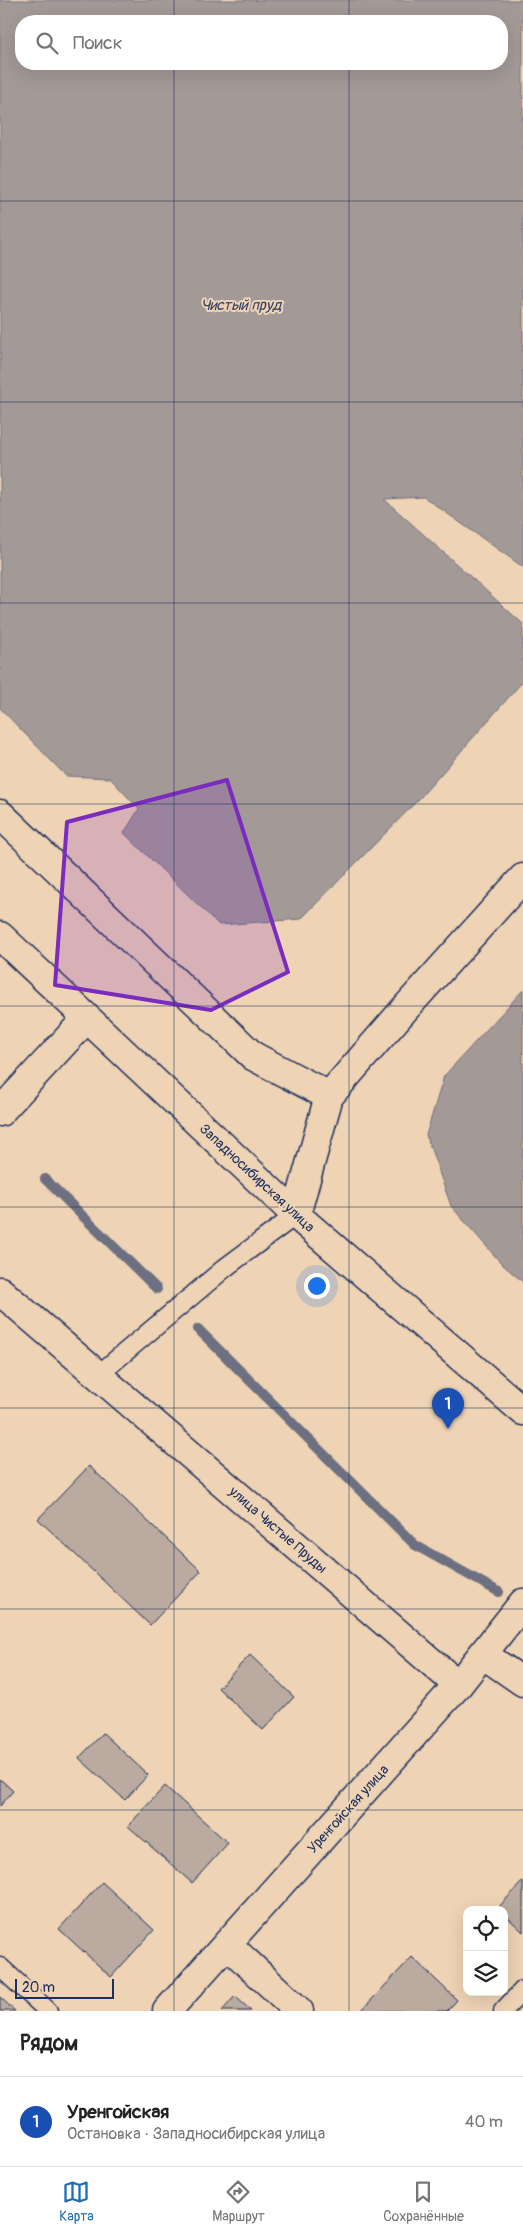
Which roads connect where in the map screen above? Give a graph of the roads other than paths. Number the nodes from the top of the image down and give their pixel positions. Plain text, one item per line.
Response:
1 (0, 814) edge
2 (523, 878) edge
3 (0, 936) edge
4 (86, 1019) junction
5 (329, 1096) junction
6 (0, 1112) edge
7 (296, 1216) junction
8 (0, 1290) edge
9 (98, 1375) junction
10 (523, 1411) edge
11 (523, 1604) edge
12 (484, 1655) junction
13 (523, 1682) edge
14 (458, 1685) junction
15 (227, 1944) junction
16 (0, 1967) edge
17 (523, 1990) edge
18 (48, 2011) edge
19 (167, 2011) edge
20 (299, 2011) edge
21 (503, 2011) edge

1 - 5 street
2 - 5 street
3 - 4 street, Западносибирская улица
4 - 6 street
4 - 7 street, Западносибирская улица
5 - 7 street
7 - 9 lane
7 - 10 street, Западносибирская улица
8 - 9 street, улица Чистые Пруды
9 - 14 street, улица Чистые Пруды
11 - 12 street, Уренгойская улица
12 - 13 street
12 - 14 street, Уренгойская улица
14 - 15 street, Уренгойская улица
15 - 19 street, Уренгойская улица
15 - 20 street
16 - 18 lane
17 - 21 lane

